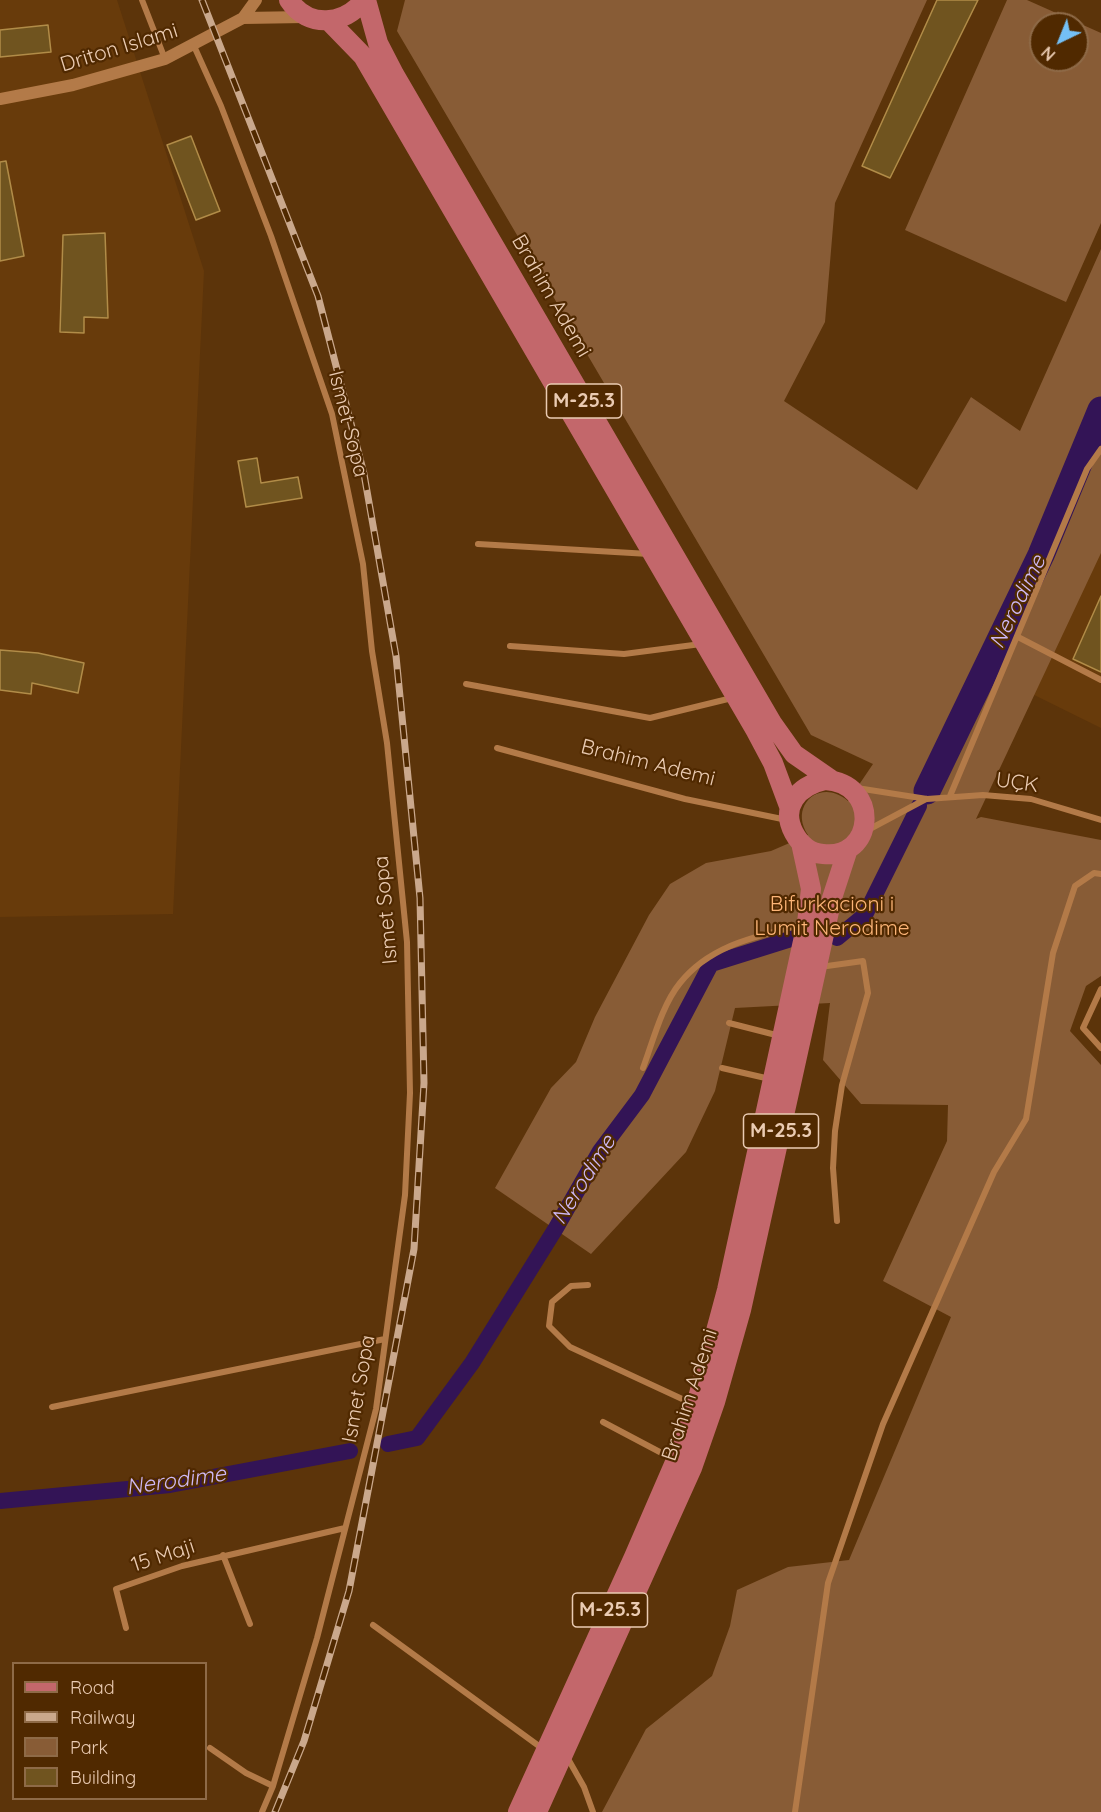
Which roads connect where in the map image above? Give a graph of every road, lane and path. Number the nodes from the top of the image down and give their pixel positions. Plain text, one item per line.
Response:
1 (142, 0) edge
2 (256, 0) edge
3 (289, 0) edge
4 (365, 0) edge
5 (308, 17) junction
6 (243, 18) junction
7 (330, 21) junction
8 (194, 46) junction
9 (165, 59) junction
10 (0, 99) edge
11 (1101, 448) edge
12 (478, 544) dead end
13 (653, 555) junction
14 (1018, 637) junction
15 (704, 643) junction
16 (510, 646) dead end
17 (1101, 680) edge
18 (466, 684) dead end
19 (735, 697) junction
20 (497, 748) dead end
21 (841, 783) junction
22 (950, 796) junction
23 (927, 799) junction
24 (788, 813) junction
25 (1101, 820) edge
26 (862, 833) junction
27 (801, 843) junction
28 (848, 849) junction
29 (1101, 874) edge
30 (807, 923) junction
31 (817, 968) junction
32 (1101, 989) edge
33 (729, 1023) dead end
34 (783, 1037) junction
35 (1101, 1048) edge
36 (643, 1068) dead end
37 (722, 1068) dead end
38 (773, 1080) junction
39 (837, 1221) dead end
40 (588, 1285) dead end
41 (385, 1339) junction
42 (696, 1405) junction
43 (52, 1407) dead end
44 (603, 1422) dead end
45 (676, 1460) junction
46 (345, 1528) junction
47 (223, 1555) junction
48 (250, 1624) dead end
49 (373, 1625) dead end
50 (126, 1628) dead end
51 (210, 1748) dead end
52 (555, 1753) junction
53 (273, 1786) junction
54 (262, 1812) edge
55 (518, 1812) edge
56 (537, 1812) edge
57 (593, 1812) edge
58 (795, 1812) edge

1 - 9 street
2 - 6 street, Driton Islami
3 - 5 main road
4 - 7 main road, Brahim Ademi / M-25.3
4 - 21 main road, Brahim Ademi / M-25.3
5 - 6 street, Driton Islami
5 - 7 main road
6 - 8 street, Driton Islami
7 - 13 main road, Brahim Ademi / M-25.3
8 - 9 street, Driton Islami
8 - 41 street, Ismet Sopa
9 - 10 street, Driton Islami
11 - 14 street
12 - 13 street
13 - 15 main road, Brahim Ademi / M-25.3
14 - 17 street
14 - 22 street
15 - 16 street
15 - 19 main road, Brahim Ademi / M-25.3
18 - 19 street, Brahim Ademi
19 - 24 main road, Brahim Ademi / M-25.3
20 - 24 street, Brahim Ademi
21 - 23 street, UÇK
21 - 24 main road
21 - 26 main road, Brahim Ademi / M-25.3
22 - 23 street, UÇK
22 - 25 street, UÇK
23 - 26 street, UÇK
24 - 27 main road, Brahim Ademi / M-25.3
26 - 28 main road, Brahim Ademi / M-25.3
27 - 28 main road
27 - 30 main road, Brahim Ademi / M-25.3
28 - 31 main road, Brahim Ademi / M-25.3
29 - 58 street
30 - 34 main road, Brahim Ademi / M-25.3
30 - 36 street
31 - 39 street
31 - 52 main road, Brahim Ademi / M-25.3
32 - 35 street
33 - 34 street
34 - 38 main road, Brahim Ademi / M-25.3
37 - 38 street
38 - 42 main road, Brahim Ademi / M-25.3
40 - 42 street, Brahim Ademi
41 - 43 street
41 - 46 street, Ismet Sopa
42 - 45 main road, Brahim Ademi / M-25.3
44 - 45 street
45 - 52 main road, Brahim Ademi / M-25.3
46 - 47 street, 15 Maji
46 - 53 street, Ismet Sopa
47 - 48 street, 15 Maji
47 - 50 street, 15 Maji
49 - 52 street
51 - 53 street
52 - 55 main road, Brahim Ademi / M-25.3
52 - 56 main road, Brahim Ademi / M-25.3
52 - 57 street
53 - 54 street, Ismet Sopa

